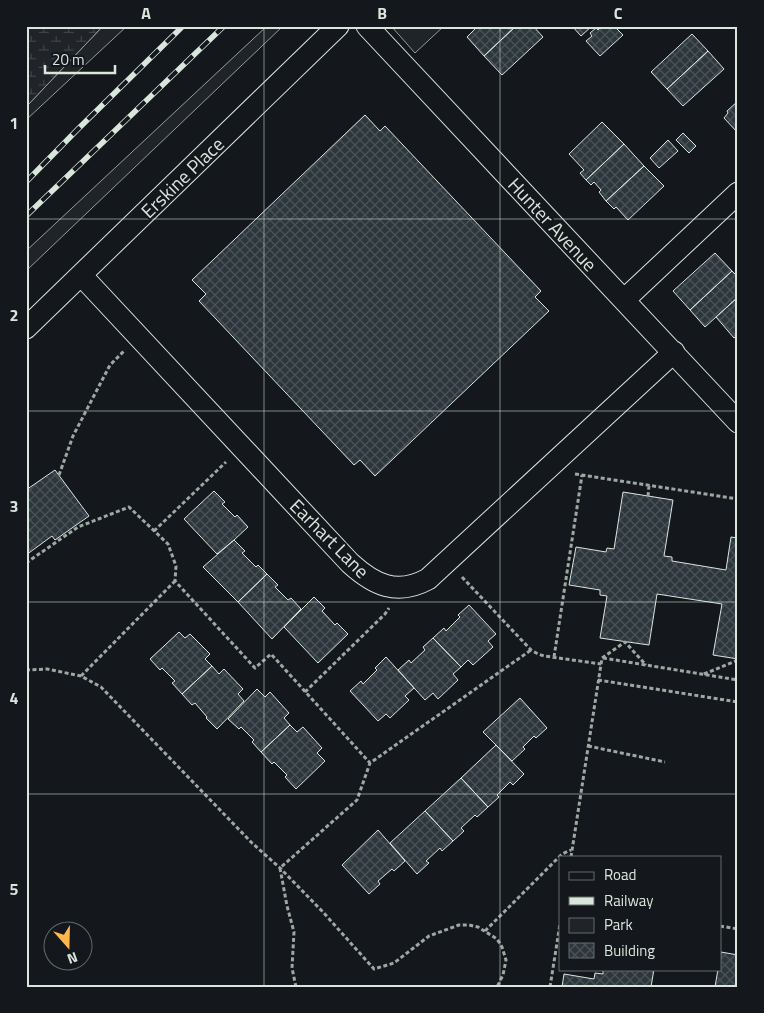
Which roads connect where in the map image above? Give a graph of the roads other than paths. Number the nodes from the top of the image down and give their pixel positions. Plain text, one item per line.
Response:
1 (338, 26) edge
2 (367, 26) edge
3 (738, 193) edge
4 (81, 275) junction
5 (624, 300) junction
6 (26, 328) edge
7 (674, 352) junction
8 (738, 422) edge

1 - 4 street, Erskine Place
2 - 5 street, Hunter Avenue
3 - 5 street
4 - 6 street, Erskine Place
4 - 7 street, Earhart Lane
5 - 7 street, Hunter Avenue
7 - 8 street, Hunter Avenue

